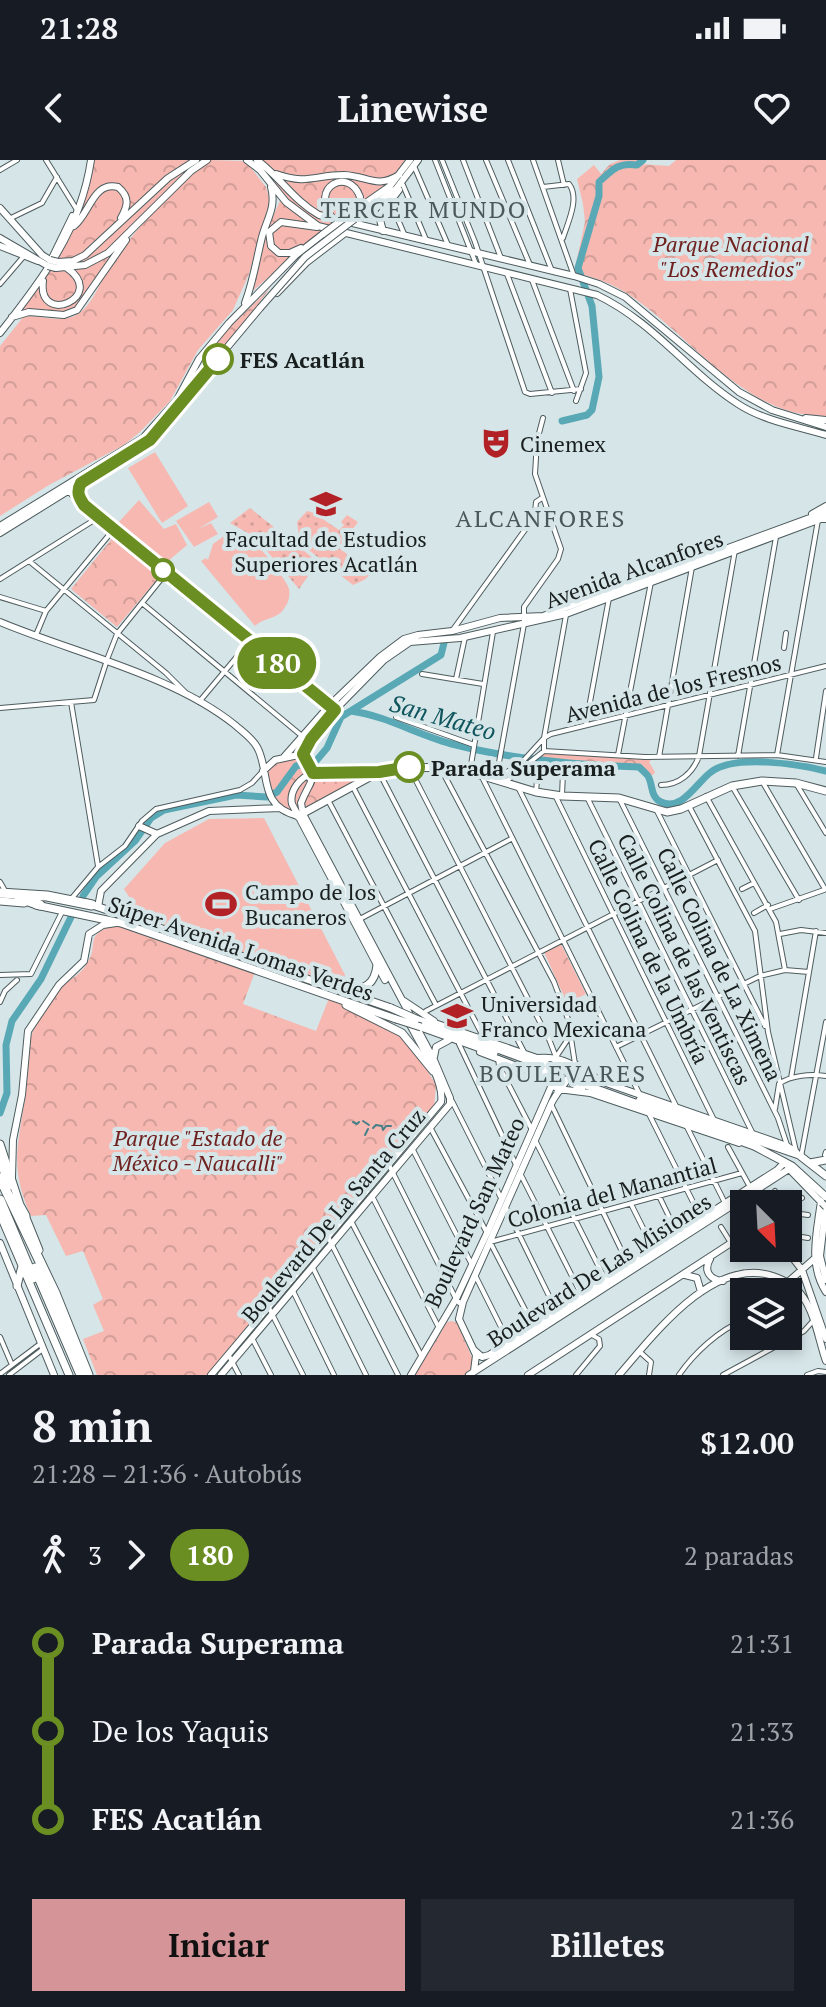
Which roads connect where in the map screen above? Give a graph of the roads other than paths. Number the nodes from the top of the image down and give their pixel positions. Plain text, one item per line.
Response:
1 (17, 160) edge
2 (46, 160) edge
3 (91, 160) edge
4 (196, 160) edge
5 (207, 160) edge
6 (247, 160) edge
7 (257, 160) edge
8 (463, 160) edge
9 (486, 160) edge
10 (508, 160) edge
11 (533, 160) edge
12 (558, 160) edge
13 (444, 161) edge
14 (414, 162) edge
15 (436, 163) edge
16 (0, 170) edge
17 (276, 174) junction
18 (403, 176) junction
19 (57, 177) junction
20 (168, 178) junction
21 (268, 180) junction
22 (564, 185) junction
23 (175, 186) junction
24 (399, 187) junction
25 (543, 187) junction
26 (390, 201) junction
27 (0, 208) edge
28 (358, 209) junction
29 (75, 214) junction
30 (9, 219) junction
31 (333, 219) junction
32 (117, 224) junction
33 (136, 226) junction
34 (71, 228) junction
35 (325, 231) junction
36 (383, 231) junction
37 (345, 233) junction
38 (405, 237) junction
39 (0, 238) edge
40 (562, 240) junction
41 (311, 243) junction
42 (428, 243) junction
43 (1, 248) edge
44 (449, 248) junction
45 (475, 253) junction
46 (24, 256) junction
47 (501, 259) junction
48 (40, 261) junction
49 (307, 262) junction
50 (52, 265) junction
51 (479, 265) junction
52 (530, 266) junction
53 (67, 268) junction
54 (552, 271) junction
55 (507, 272) junction
56 (576, 277) junction
57 (531, 278) junction
58 (0, 284) edge
59 (569, 287) junction
60 (242, 308) junction
61 (12, 317) junction
62 (252, 318) junction
63 (0, 333) edge
64 (659, 336) junction
65 (682, 342) junction
66 (207, 349) junction
67 (199, 359) junction
68 (218, 359) junction
69 (210, 369) junction
70 (581, 389) junction
71 (574, 391) junction
72 (552, 393) junction
73 (576, 401) dead end
74 (793, 417) junction
75 (543, 418) dead end
76 (826, 420) edge
77 (826, 427) edge
78 (826, 435) edge
79 (81, 483) junction
80 (67, 489) junction
81 (542, 498) junction
82 (84, 505) junction
83 (826, 506) edge
84 (99, 517) junction
85 (824, 517) edge
86 (799, 522) junction
87 (0, 526) edge
88 (114, 529) junction
89 (0, 533) edge
90 (776, 537) junction
91 (738, 544) junction
92 (734, 552) junction
93 (29, 561) junction
94 (692, 567) junction
95 (166, 573) junction
96 (0, 579) edge
97 (651, 582) junction
98 (642, 583) junction
99 (64, 590) junction
100 (649, 594) junction
101 (0, 597) edge
102 (609, 598) junction
103 (142, 603) junction
104 (46, 611) junction
105 (565, 612) junction
106 (523, 620) junction
107 (0, 622) edge
108 (479, 623) junction
109 (493, 629) junction
110 (452, 631) junction
111 (479, 633) junction
112 (786, 633) dead end
113 (117, 634) junction
114 (35, 637) junction
115 (462, 638) junction
116 (250, 641) junction
117 (403, 643) junction
118 (796, 643) junction
119 (107, 660) junction
120 (826, 666) edge
121 (224, 670) junction
122 (166, 673) junction
123 (422, 674) dead end
124 (790, 675) junction
125 (456, 679) junction
126 (162, 684) junction
127 (484, 684) junction
128 (750, 685) junction
129 (826, 691) edge
130 (186, 694) junction
131 (709, 696) junction
132 (71, 702) junction
133 (199, 702) junction
134 (668, 705) junction
135 (0, 708) edge
136 (332, 708) junction
137 (627, 715) junction
138 (396, 717) dead end
139 (586, 724) junction
140 (302, 736) junction
141 (544, 738) junction
142 (474, 746) junction
143 (544, 751) junction
144 (533, 755) junction
145 (618, 755) junction
146 (777, 755) junction
147 (699, 756) junction
148 (738, 756) junction
149 (284, 757) junction
150 (304, 757) junction
151 (659, 757) junction
152 (816, 758) junction
153 (826, 762) edge
154 (409, 767) junction
155 (440, 767) junction
156 (538, 769) dead end
157 (263, 771) junction
158 (312, 771) junction
159 (470, 771) junction
160 (379, 772) junction
161 (563, 773) dead end
162 (481, 775) junction
163 (500, 780) junction
164 (762, 781) junction
165 (796, 783) junction
166 (517, 785) junction
167 (661, 785) dead end
168 (732, 786) junction
169 (353, 787) junction
170 (826, 791) edge
171 (536, 792) junction
172 (558, 796) junction
173 (706, 796) junction
174 (587, 797) junction
175 (619, 798) junction
176 (328, 800) junction
177 (689, 806) junction
178 (280, 808) junction
179 (657, 811) junction
180 (300, 815) junction
181 (139, 828) junction
182 (826, 833) edge
183 (152, 834) junction
184 (511, 839) junction
185 (485, 852) junction
186 (718, 860) junction
187 (460, 866) junction
188 (98, 867) junction
189 (690, 875) junction
190 (435, 879) junction
191 (755, 883) junction
192 (664, 888) junction
193 (742, 889) dead end
194 (826, 889) edge
195 (1, 892) edge
196 (409, 893) junction
197 (72, 898) junction
198 (639, 900) junction
199 (799, 900) junction
200 (40, 905) joint
201 (95, 906) junction
202 (384, 906) junction
203 (769, 907) junction
204 (62, 912) junction
205 (114, 912) junction
206 (612, 913) junction
207 (754, 913) dead end
208 (356, 921) junction
209 (121, 923) junction
210 (588, 926) junction
211 (816, 931) junction
212 (826, 933) edge
213 (780, 934) junction
214 (562, 939) junction
215 (537, 952) junction
216 (377, 965) junction
217 (511, 965) junction
218 (785, 970) junction
219 (809, 972) junction
220 (0, 975) edge
221 (760, 976) junction
222 (486, 979) junction
223 (17, 980) dead end
224 (743, 984) junction
225 (341, 990) junction
226 (395, 990) junction
227 (3, 991) edge
228 (461, 992) junction
229 (330, 996) junction
230 (718, 997) junction
231 (0, 1002) edge
232 (436, 1005) junction
233 (693, 1009) junction
234 (426, 1011) dead end
235 (667, 1022) junction
236 (826, 1022) edge
237 (419, 1023) junction
238 (441, 1024) junction
239 (543, 1028) dead end
240 (768, 1032) junction
241 (547, 1034) dead end
242 (641, 1035) junction
243 (570, 1036) junction
244 (449, 1040) junction
245 (485, 1040) junction
246 (459, 1044) junction
247 (616, 1047) junction
248 (525, 1054) junction
249 (556, 1057) junction
250 (498, 1058) junction
251 (434, 1060) junction
252 (539, 1064) junction
253 (575, 1064) junction
254 (433, 1071) junction
255 (530, 1071) junction
256 (816, 1075) junction
257 (826, 1076) edge
258 (593, 1077) junction
259 (791, 1078) junction
260 (779, 1084) junction
261 (554, 1088) junction
262 (590, 1093) junction
263 (641, 1095) junction
264 (450, 1098) junction
265 (551, 1104) junction
266 (677, 1108) junction
267 (775, 1111) junction
268 (649, 1114) junction
269 (715, 1122) junction
270 (430, 1127) junction
271 (687, 1127) junction
272 (533, 1130) junction
273 (754, 1136) junction
274 (535, 1140) junction
275 (0, 1144) edge
276 (754, 1146) junction
277 (728, 1147) dead end
278 (412, 1148) junction
279 (795, 1153) junction
280 (0, 1156) edge
281 (826, 1157) edge
282 (784, 1163) junction
283 (810, 1163) junction
284 (0, 1165) edge
285 (516, 1166) junction
286 (391, 1168) junction
287 (742, 1173) junction
288 (521, 1174) junction
289 (825, 1175) edge
290 (0, 1178) edge
291 (715, 1181) junction
292 (12, 1185) junction
293 (0, 1188) edge
294 (686, 1190) junction
295 (752, 1190) joint
296 (372, 1196) junction
297 (659, 1196) junction
298 (0, 1200) edge
299 (730, 1201) edge
300 (824, 1201) edge
301 (503, 1203) junction
302 (725, 1203) junction
303 (631, 1204) junction
304 (730, 1204) edge
305 (603, 1212) junction
306 (0, 1214) edge
307 (802, 1214) edge
308 (808, 1215) dead end
309 (21, 1216) junction
310 (701, 1218) junction
311 (575, 1219) junction
312 (351, 1220) junction
313 (547, 1227) junction
314 (721, 1227) dead end
315 (487, 1233) junction
316 (677, 1233) junction
317 (519, 1235) junction
318 (802, 1237) edge
319 (808, 1238) dead end
320 (330, 1240) junction
321 (730, 1241) edge
322 (490, 1242) junction
323 (0, 1243) edge
324 (730, 1244) edge
325 (653, 1248) junction
326 (714, 1254) junction
327 (814, 1259) junction
328 (797, 1262) edge
329 (472, 1265) junction
330 (22, 1266) junction
331 (312, 1266) junction
332 (630, 1268) junction
333 (802, 1270) junction
334 (475, 1275) junction
335 (681, 1276) junction
336 (735, 1278) edge
337 (778, 1278) edge
338 (793, 1278) edge
339 (605, 1279) junction
340 (730, 1279) edge
341 (723, 1281) junction
342 (823, 1281) edge
343 (17, 1286) junction
344 (292, 1290) junction
345 (701, 1292) junction
346 (802, 1292) edge
347 (826, 1292) edge
348 (581, 1294) junction
349 (809, 1297) junction
350 (459, 1300) junction
351 (270, 1310) junction
352 (556, 1310) junction
353 (445, 1319) junction
354 (459, 1319) junction
355 (813, 1321) junction
356 (824, 1324) edge
357 (533, 1325) junction
358 (730, 1327) edge
359 (439, 1328) junction
360 (802, 1332) edge
361 (589, 1335) junction
362 (0, 1337) edge
363 (252, 1338) junction
364 (826, 1339) edge
365 (508, 1341) junction
366 (42, 1346) junction
367 (474, 1350) junction
368 (768, 1350) edge
369 (640, 1352) junction
370 (422, 1357) junction
371 (230, 1358) junction
372 (826, 1361) edge
373 (13, 1372) edge
374 (826, 1372) edge
375 (0, 1374) edge
376 (471, 1374) edge
377 (54, 1375) edge
378 (75, 1375) edge
379 (90, 1375) edge
380 (211, 1375) edge
381 (221, 1375) edge
382 (239, 1375) edge
383 (271, 1375) edge
384 (303, 1375) edge
385 (334, 1375) edge
386 (366, 1375) edge
387 (398, 1375) edge
388 (411, 1375) edge
389 (530, 1375) edge
390 (576, 1375) edge
391 (619, 1375) edge
392 (649, 1375) edge
393 (679, 1375) edge
394 (723, 1375) edge
395 (807, 1375) edge

1 - 16 street
2 - 19 street
3 - 29 main road
4 - 20 main road
5 - 23 main road
6 - 21 main road
7 - 17 main road
8 - 47 street
9 - 52 street
10 - 54 street
11 - 25 street
12 - 22 street
13 - 15 street
13 - 45 street
14 - 18 main road
14 - 44 street
15 - 45 street
17 - 18 main road
17 - 31 main road
18 - 24 main road
18 - 28 main road
19 - 29 street
19 - 30 street
20 - 23 main road
20 - 32 main road
21 - 35 main road
21 - 60 main road
22 - 25 street
22 - 40 street
23 - 33 main road
24 - 26 main road
24 - 42 street
24 - 62 main road, bridge
25 - 40 street
26 - 36 main road
26 - 38 street
27 - 30 main road
28 - 31 main road
28 - 35 main road, bridge
29 - 34 main road
29 - 50 street
30 - 50 main road
31 - 36 main road
32 - 34 main road
32 - 50 main road
33 - 53 main road
33 - 61 main road
34 - 50 main road
35 - 37 main road
35 - 41 main road
35 - 41 main road
36 - 38 main road
37 - 49 main road
37 - 51 main road
38 - 42 main road
39 - 48 main road
40 - 56 street
41 - 60 main road
42 - 44 main road
43 - 46 main road
44 - 45 main road
45 - 47 main road
45 - 51 street
46 - 48 main road
46 - 58 street
47 - 52 main road
48 - 50 main road
49 - 60 main road
49 - 62 main road
50 - 53 main road
50 - 53 main road
50 - 61 main road
51 - 55 main road
51 - 72 street
52 - 54 main road
54 - 56 main road
55 - 57 main road
55 - 72 street
56 - 65 main road
57 - 59 main road
57 - 71 street
59 - 64 main road
59 - 70 street
60 - 66 main road
61 - 63 main road
62 - 68 main road
64 - 65 main road
64 - 78 main road
65 - 74 main road
66 - 67 main road
66 - 68 main road
67 - 69 main road
67 - 80 main road
68 - 69 main road
69 - 79 main road
70 - 71 street
70 - 73 street
71 - 72 street
74 - 76 main road
74 - 77 main road
75 - 81 street
79 - 80 main road
79 - 82 main road
80 - 82 main road
80 - 87 main road
80 - 89 main road
81 - 106 street
81 - 110 street
82 - 84 main road
83 - 86 main road
84 - 88 main road
84 - 93 street
85 - 86 main road, Avenida Alcanfores
85 - 90 main road, Avenida Alcanfores
85 - 118 street
86 - 91 main road, Avenida Alcanfores
88 - 95 main road
88 - 99 street
90 - 92 main road, Avenida Alcanfores
90 - 128 street
91 - 92 street
91 - 98 main road, Avenida Alcanfores
92 - 94 main road, Avenida Alcanfores
92 - 131 street
93 - 96 street
93 - 99 street
94 - 97 main road, Avenida Alcanfores
94 - 134 street
95 - 103 street
95 - 116 main road
97 - 98 main road, Avenida Alcanfores
97 - 100 street
98 - 100 street
98 - 102 main road, Avenida Alcanfores
98 - 105 main road, Avenida Alcanfores
99 - 104 street
99 - 113 street
100 - 137 street
101 - 104 street
102 - 105 main road, Avenida Alcanfores
102 - 139 street
103 - 113 street
103 - 121 street
104 - 114 street
105 - 106 main road, Avenida Alcanfores
105 - 141 street
106 - 108 main road, Avenida Alcanfores
106 - 109 main road, Avenida Alcanfores
106 - 163 street
107 - 114 main road
108 - 110 main road, Avenida Alcanfores
108 - 111 main road
109 - 111 main road, Avenida Alcanfores
109 - 127 street
110 - 117 main road, Avenida Alcanfores
111 - 115 main road, Avenida Alcanfores
112 - 118 street
113 - 119 street
113 - 122 street
114 - 119 main road
115 - 117 main road, Avenida Alcanfores
115 - 125 street
116 - 121 street
116 - 136 main road
117 - 136 main road
118 - 124 street
119 - 126 main road
119 - 132 street
120 - 124 street, Avenida de los Fresnos
121 - 133 street
121 - 140 street
122 - 126 street
122 - 130 street
123 - 125 street
124 - 128 street, Avenida de los Fresnos
124 - 146 street
125 - 127 street
126 - 130 main road
127 - 142 street
128 - 131 street, Avenida de los Fresnos
128 - 148 street
129 - 152 street
130 - 133 main road
131 - 134 street, Avenida de los Fresnos
131 - 147 street
132 - 135 street
132 - 188 street
133 - 157 main road
134 - 137 street, Avenida de los Fresnos
134 - 151 street
136 - 140 main road
136 - 150 main road
137 - 139 street, Avenida de los Fresnos
137 - 145 street
138 - 142 street
139 - 141 street, Avenida de los Fresnos
140 - 149 main road
141 - 143 street
141 - 144 street, Avenida de los Fresnos
142 - 159 street
143 - 144 street
143 - 145 street
144 - 163 street, Avenida de los Fresnos
145 - 151 street
146 - 148 street
146 - 152 street
147 - 148 street
147 - 151 street
147 - 167 street
149 - 150 main road
149 - 157 main road
150 - 158 main road
152 - 153 street
154 - 155 main road
154 - 160 main road
154 - 187 street
155 - 159 main road
155 - 185 street
156 - 171 street
157 - 178 main road
157 - 181 street
158 - 160 main road
158 - 180 main road
158 - 180 main road
159 - 162 main road
160 - 169 main road
160 - 190 street
161 - 172 street
162 - 163 main road
162 - 184 street
163 - 166 main road
164 - 165 main road
164 - 168 main road
164 - 194 street
165 - 170 main road
165 - 182 street
166 - 171 main road
166 - 210 street
168 - 173 main road
168 - 199 street
169 - 176 main road
169 - 196 street
171 - 172 main road
172 - 174 main road
172 - 206 street, Calle Colina de la Umbría
173 - 177 main road
173 - 191 street
174 - 175 main road
174 - 198 street, Calle Colina de las Ventiscas
175 - 179 main road
175 - 192 street, Calle Colina de La Ximena
176 - 180 main road
176 - 202 street
177 - 179 main road
177 - 186 street
178 - 180 main road
178 - 183 main road
179 - 189 street
180 - 208 main road, Boulevard De La Santa Cruz
181 - 183 main road
181 - 188 street
183 - 201 main road
184 - 185 street
184 - 214 street
185 - 187 street
185 - 215 street
186 - 189 street
186 - 221 street
187 - 190 street
187 - 217 street
188 - 197 street
189 - 192 street
189 - 224 street
190 - 196 street
190 - 222 street
191 - 193 street
191 - 203 street
192 - 198 street
192 - 230 street, Calle Colina de La Ximena
194 - 199 street
195 - 197 main road, Súper Avenida Lomas Verdes
195 - 200 highway
195 - 201 highway
196 - 202 street
196 - 228 street
197 - 201 main road, Súper Avenida Lomas Verdes
198 - 206 street
198 - 233 street, Calle Colina de las Ventiscas
199 - 203 street
200 - 204 main road, Súper Avenida Lomas Verdes
201 - 205 main road, Súper Avenida Lomas Verdes
202 - 208 street
202 - 232 street
203 - 207 street
203 - 213 street
204 - 209 main road, Súper Avenida Lomas Verdes
204 - 220 street
205 - 209 main road
205 - 225 main road, Súper Avenida Lomas Verdes
206 - 210 street
206 - 235 street, Calle Colina de la Umbría
208 - 216 main road, Boulevard De La Santa Cruz
208 - 226 main road, Boulevard De La Santa Cruz
209 - 229 main road, Súper Avenida Lomas Verdes
209 - 292 main road
210 - 214 street
210 - 242 street
211 - 212 street
211 - 213 street
211 - 219 street
213 - 218 street
214 - 215 street
214 - 247 street
215 - 217 street
215 - 243 street
216 - 225 main road
216 - 254 main road, Boulevard De La Santa Cruz
217 - 222 street
217 - 239 street
218 - 219 street
218 - 221 street
219 - 259 street
221 - 224 street
221 - 240 street
222 - 228 street
222 - 248 street
223 - 227 street
224 - 230 street
224 - 240 street
225 - 237 main road, Súper Avenida Lomas Verdes, bridge
226 - 238 main road
226 - 251 main road, Boulevard De La Santa Cruz
227 - 231 street
228 - 232 street
228 - 245 street
229 - 237 main road, Súper Avenida Lomas Verdes, bridge
229 - 254 main road
230 - 233 street
230 - 267 street, Calle Colina de La Ximena
232 - 234 street
233 - 235 street
233 - 273 street, Calle Colina de las Ventiscas
235 - 242 street
235 - 269 street, Calle Colina de la Umbría
236 - 256 street
237 - 238 main road, Súper Avenida Lomas Verdes
237 - 244 main road, Súper Avenida Lomas Verdes
237 - 252 main road, Súper Avenida Lomas Verdes
238 - 245 main road, Súper Avenida Lomas Verdes
240 - 260 street
241 - 249 street
242 - 247 street
242 - 266 street
243 - 249 street
243 - 253 street
244 - 246 main road, Súper Avenida Lomas Verdes
244 - 251 main road
245 - 248 main road, Súper Avenida Lomas Verdes
246 - 250 main road, Súper Avenida Lomas Verdes
246 - 285 street
247 - 263 street
248 - 252 main road, Súper Avenida Lomas Verdes
249 - 252 main road, Súper Avenida Lomas Verdes
249 - 253 main road, Súper Avenida Lomas Verdes
249 - 261 main road, Boulevard San Mateo
250 - 255 main road, Súper Avenida Lomas Verdes
250 - 272 street
251 - 264 main road, Boulevard De La Santa Cruz
252 - 255 main road
253 - 258 main road, Súper Avenida Lomas Verdes
253 - 261 main road, Boulevard San Mateo
254 - 286 main road, Boulevard De La Santa Cruz
255 - 261 main road, Súper Avenida Lomas Verdes
256 - 257 street
256 - 259 street
256 - 279 street
258 - 262 main road
258 - 263 main road, Súper Avenida Lomas Verdes
259 - 260 street
260 - 267 street
260 - 279 street
261 - 262 main road, Súper Avenida Lomas Verdes
261 - 265 main road, Boulevard San Mateo
261 - 272 main road, Boulevard San Mateo
262 - 268 main road, Súper Avenida Lomas Verdes
263 - 266 main road, Súper Avenida Lomas Verdes
264 - 270 main road, Boulevard De La Santa Cruz
264 - 301 street
265 - 274 main road, Boulevard San Mateo
265 - 305 street
266 - 269 main road, Súper Avenida Lomas Verdes
267 - 279 street, Calle Colina de La Ximena
268 - 271 main road, Súper Avenida Lomas Verdes
268 - 294 street
269 - 273 main road, Súper Avenida Lomas Verdes
270 - 278 main road, Boulevard De La Santa Cruz
270 - 315 street
271 - 276 main road, Súper Avenida Lomas Verdes
271 - 291 street
272 - 285 main road, Boulevard San Mateo
273 - 279 main road, Súper Avenida Lomas Verdes
274 - 288 main road, Boulevard San Mateo
274 - 311 street
275 - 292 main road
276 - 279 main road, Súper Avenida Lomas Verdes
276 - 282 main road, Súper Avenida Lomas Verdes
277 - 287 street
278 - 286 main road, Boulevard De La Santa Cruz
278 - 329 street
279 - 282 main road
279 - 283 main road, Súper Avenida Lomas Verdes
280 - 309 highway
281 - 283 main road
282 - 295 main road, Boulevard De Las Misiones
282 - 300 main road, Súper Avenida Lomas Verdes
283 - 289 main road, Súper Avenida Lomas Verdes
284 - 309 highway
285 - 288 street
285 - 301 main road, Boulevard San Mateo
286 - 296 main road, Boulevard De La Santa Cruz
286 - 320 main road, Boulevard De La Santa Cruz
286 - 350 street
287 - 291 street, Colonia del Manantial
287 - 295 street
288 - 301 main road, Boulevard San Mateo
288 - 313 street
290 - 309 highway
291 - 294 street, Colonia del Manantial
291 - 302 street
292 - 309 main road
293 - 378 highway
294 - 297 street, Colonia del Manantial
294 - 310 street
296 - 312 main road, Boulevard De La Santa Cruz
296 - 359 street
297 - 303 street, Colonia del Manantial
297 - 316 street
298 - 378 highway
299 - 302 main road, Boulevard De Las Misiones
300 - 327 main road
300 - 342 main road
301 - 315 main road, Boulevard San Mateo
301 - 317 street
301 - 322 main road, Boulevard San Mateo
302 - 310 main road, Boulevard De Las Misiones
303 - 305 street, Colonia del Manantial
303 - 325 street
304 - 332 main road, Boulevard De Las Misiones
305 - 311 street, Colonia del Manantial
305 - 332 street
306 - 330 main road
307 - 308 street
309 - 379 highway
310 - 316 main road, Boulevard De Las Misiones
311 - 313 street, Colonia del Manantial
311 - 339 street
312 - 320 main road, Boulevard De La Santa Cruz
312 - 370 street
313 - 317 street, Colonia del Manantial
313 - 348 street
314 - 321 street
315 - 329 main road, Boulevard San Mateo
316 - 325 main road, Boulevard De Las Misiones
317 - 322 street, Colonia del Manantial
317 - 352 street
318 - 319 street
320 - 331 main road, Boulevard De La Santa Cruz
320 - 351 main road, Boulevard De La Santa Cruz
320 - 387 street
322 - 334 main road, Boulevard San Mateo
322 - 357 street
323 - 343 main road
324 - 326 main road
325 - 332 main road, Boulevard De Las Misiones
326 - 335 main road
326 - 341 main road
327 - 333 main road
327 - 342 main road
328 - 333 main road
329 - 350 main road, Boulevard San Mateo
330 - 343 main road
330 - 378 main road
331 - 344 main road, Boulevard De La Santa Cruz
331 - 386 street
332 - 339 main road, Boulevard De Las Misiones
332 - 376 main road, Boulevard De Las Misiones
333 - 338 main road
333 - 349 main road
334 - 350 main road, Boulevard San Mateo
334 - 365 street
335 - 345 main road
335 - 361 main road
336 - 337 main road
339 - 348 main road, Boulevard De Las Misiones
340 - 341 main road
341 - 345 main road
342 - 347 main road
342 - 349 main road
343 - 366 main road
344 - 351 main road, Boulevard De La Santa Cruz
344 - 385 street
345 - 369 main road
346 - 349 main road
348 - 352 main road, Boulevard De Las Misiones
349 - 355 main road
349 - 356 main road
350 - 353 main road, Boulevard San Mateo
350 - 354 main road, Boulevard San Mateo
351 - 363 main road, Boulevard De La Santa Cruz
351 - 371 main road, Boulevard De La Santa Cruz
351 - 384 street
352 - 357 main road, Boulevard De Las Misiones
353 - 354 main road
353 - 359 main road, Boulevard San Mateo
354 - 367 main road
355 - 360 street
355 - 372 main road
356 - 364 main road
357 - 365 main road, Boulevard De Las Misiones
358 - 393 street
359 - 370 main road, Boulevard San Mateo
361 - 389 main road
361 - 390 street
362 - 373 street
363 - 371 main road, Boulevard De La Santa Cruz
363 - 383 street
365 - 367 main road, Boulevard De Las Misiones
366 - 373 street
366 - 377 main road
367 - 376 main road
368 - 394 street
369 - 391 main road
369 - 392 street
370 - 388 main road, Boulevard San Mateo
371 - 380 main road, Boulevard De La Santa Cruz
371 - 381 main road, Boulevard De La Santa Cruz
371 - 382 street
373 - 375 street
374 - 395 street

